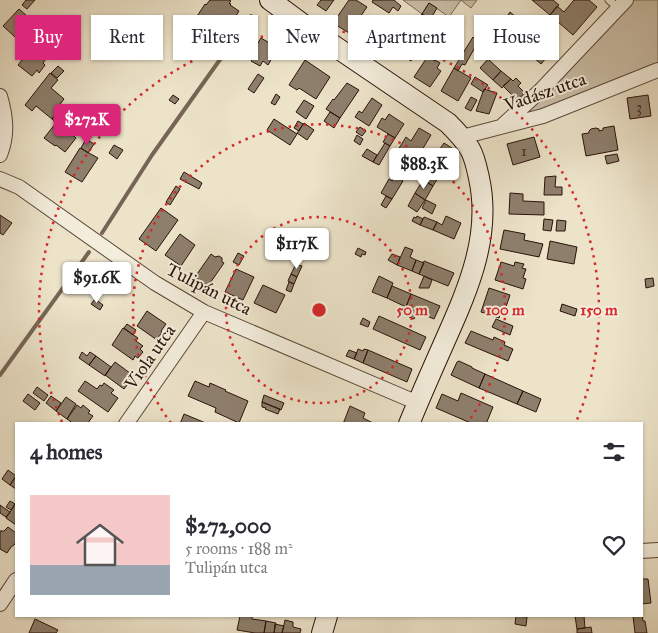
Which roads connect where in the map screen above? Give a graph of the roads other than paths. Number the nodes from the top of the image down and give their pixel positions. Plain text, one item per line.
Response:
1 (270, 1) edge
2 (618, 3) edge
3 (658, 70) edge
4 (0, 96) edge
5 (500, 127) junction
6 (462, 137) junction
7 (0, 155) edge
8 (0, 179) edge
9 (204, 312) junction
10 (418, 403) junction
11 (127, 422) edge
12 (410, 422) edge
13 (658, 550) edge
14 (643, 551) edge
15 (15, 582) edge
16 (0, 604) edge
17 (327, 617) edge
18 (322, 633) edge

1 - 6 street
2 - 5 street, Vadász utca
3 - 5 street, Vadász utca
4 - 7 street
5 - 6 street, Vadász utca
6 - 10 street
8 - 9 street, Tulipán utca
9 - 10 street, Tulipán utca
9 - 11 street, Viola utca
10 - 12 street
13 - 14 street
15 - 16 street
17 - 18 street

